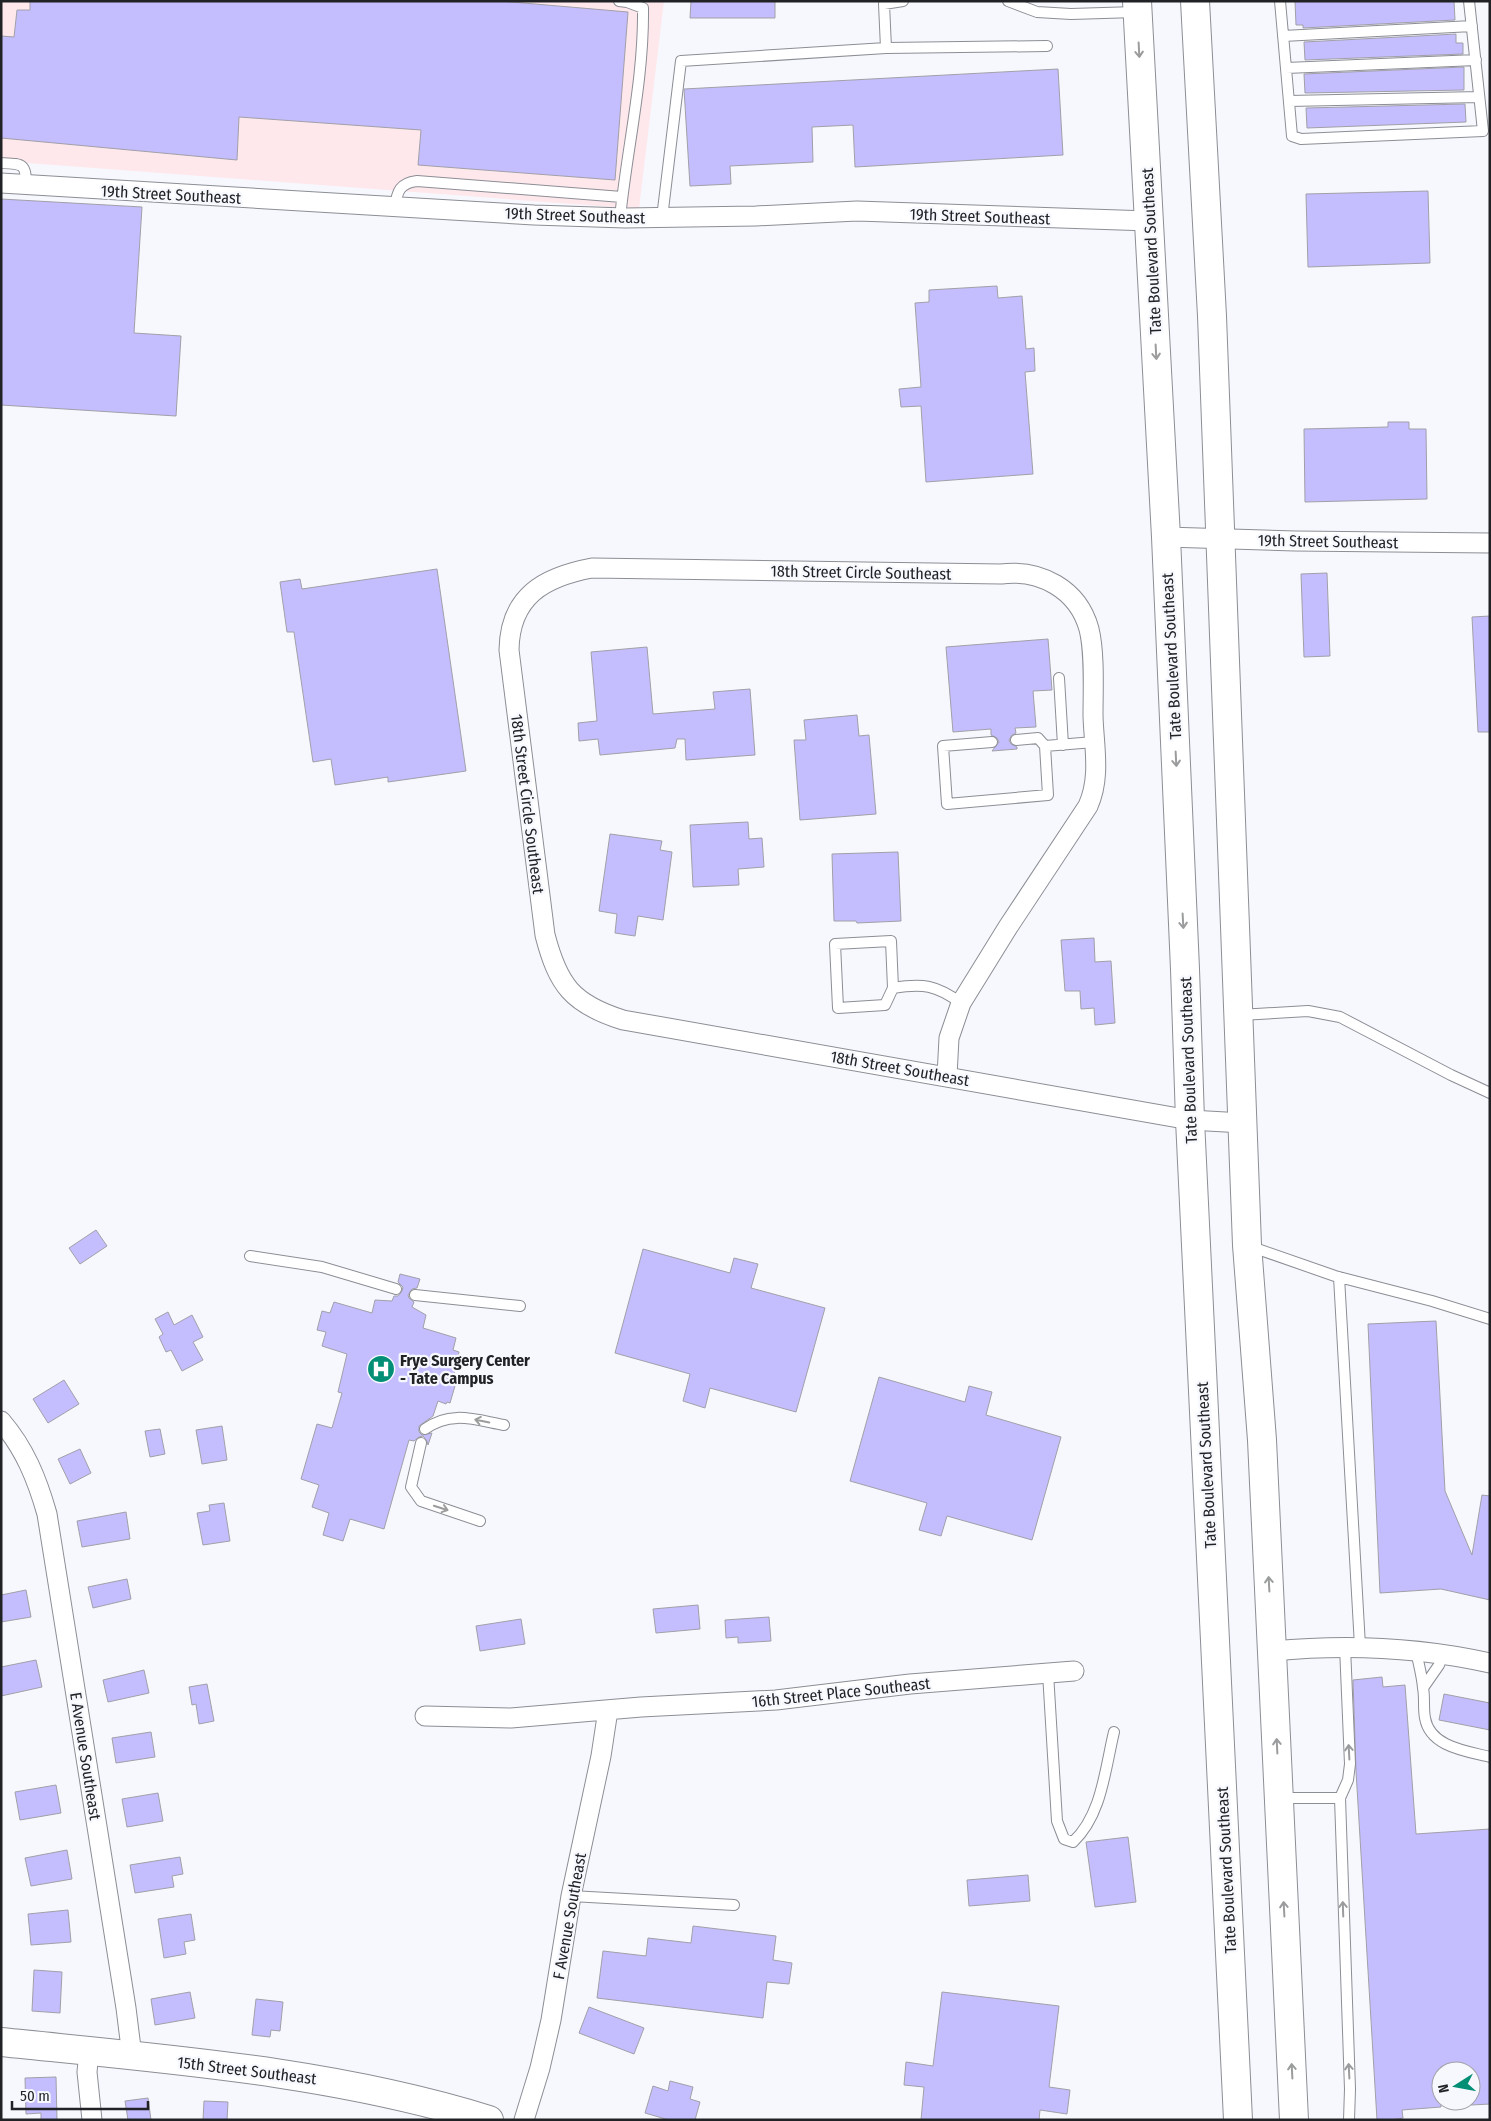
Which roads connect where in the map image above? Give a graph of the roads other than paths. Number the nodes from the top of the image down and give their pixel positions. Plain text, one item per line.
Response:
1 (619, 1) edge
2 (902, 1) edge
3 (1008, 1) edge
4 (1195, 1) edge
5 (1280, 1) edge
6 (1469, 1) edge
7 (881, 3) edge
8 (1137, 7) edge
9 (1472, 26) junction
10 (1283, 36) junction
11 (1047, 46) dead end
12 (886, 48) junction
13 (1476, 60) junction
14 (1286, 68) junction
15 (1480, 98) junction
16 (1289, 101) junction
17 (1, 163) edge
18 (1, 183) edge
19 (26, 186) junction
20 (622, 198) junction
21 (395, 207) junction
22 (620, 218) junction
23 (662, 218) junction
24 (1150, 221) junction
25 (1166, 537) junction
26 (1221, 538) junction
27 (1490, 543) edge
28 (1059, 678) dead end
29 (1016, 740) dead end
30 (992, 742) dead end
31 (1094, 742) junction
32 (1063, 745) junction
33 (1045, 746) junction
34 (566, 986) joint
35 (893, 988) junction
36 (961, 1003) junction
37 (1239, 1015) junction
38 (947, 1076) junction
39 (1490, 1093) edge
40 (1190, 1120) junction
41 (1243, 1123) junction
42 (1247, 1245) junction
43 (250, 1256) dead end
44 (1339, 1277) junction
45 (396, 1290) dead end
46 (416, 1295) dead end
47 (520, 1306) dead end
48 (1490, 1319) edge
49 (1, 1421) edge
50 (504, 1425) dead end
51 (425, 1429) dead end
52 (421, 1443) dead end
53 (480, 1521) dead end
54 (1353, 1647) junction
55 (1416, 1650) junction
56 (1273, 1651) junction
57 (1443, 1654) junction
58 (1490, 1663) edge
59 (1074, 1671) dead end
60 (1048, 1673) junction
61 (1424, 1688) junction
62 (608, 1710) junction
63 (425, 1716) dead end
64 (1114, 1732) dead end
65 (1490, 1757) edge
66 (1280, 1798) junction
67 (1340, 1798) junction
68 (571, 1896) junction
69 (734, 1905) dead end
70 (1, 2042) edge
71 (88, 2051) junction
72 (132, 2056) junction
73 (92, 2120) edge
74 (490, 2120) edge
75 (524, 2120) edge
76 (1238, 2120) edge
77 (1294, 2120) edge
78 (1349, 2120) edge

1 - 20 lane
2 - 7 lane
3 - 8 lane
4 - 26 main road
5 - 10 lane
6 - 9 lane
7 - 12 lane
8 -> 24 main road, Tate Boulevard Southeast
9 - 10 lane
9 - 13 lane
10 - 14 lane
11 - 12 lane
12 - 23 lane
13 - 14 lane
13 - 15 lane
14 - 16 lane
15 - 16 lane
15 - 16 lane
17 - 19 lane
18 - 19 street, 19th Street Southeast
19 - 21 street, 19th Street Southeast
20 - 21 lane
20 - 22 lane
21 - 22 street, 19th Street Southeast
22 - 23 street, 19th Street Southeast
23 - 24 street, 19th Street Southeast
24 -> 25 main road, Tate Boulevard Southeast
25 - 26 street, 19th Street Southeast
25 -> 40 main road, Tate Boulevard Southeast
26 - 27 street, 19th Street Southeast
26 - 37 main road
28 - 32 lane
29 - 33 lane
30 - 33 lane
31 - 32 lane
31 - 34 street, 18th Street Circle Southeast
31 - 36 street, 18th Street Circle Southeast
32 - 33 lane
34 - 38 street, 18th Street Southeast
35 - 35 lane
35 - 36 lane
36 - 38 street, 18th Street Circle Southeast
37 - 39 lane
37 - 41 main road
38 - 40 street, 18th Street Southeast
40 - 41 street, 18th Street Southeast
40 - 76 main road, Tate Boulevard Southeast
41 - 42 main road
42 - 44 lane
56 -> 42 main road
43 - 45 lane
44 - 48 lane
44 - 54 lane
46 - 47 lane
49 - 72 street, E Avenue Southeast
50 -> 51 lane
52 -> 53 lane
54 - 55 street
54 - 56 street
67 -> 54 lane
55 - 57 street
55 - 61 lane
66 -> 56 main road
57 - 58 street
57 - 61 lane
59 - 60 street, 16th Street Place Southeast
60 - 62 street, 16th Street Place Southeast
60 - 64 lane
61 - 65 lane
62 - 63 street, 16th Street Place Southeast
62 - 68 street, F Avenue Southeast
66 - 67 lane
77 -> 66 main road
78 -> 67 lane
68 - 69 lane
68 - 75 street, F Avenue Southeast
70 - 71 main road, 15th Street Southeast
71 - 72 main road, 15th Street Southeast
71 - 73 street
72 - 74 main road, 15th Street Southeast

